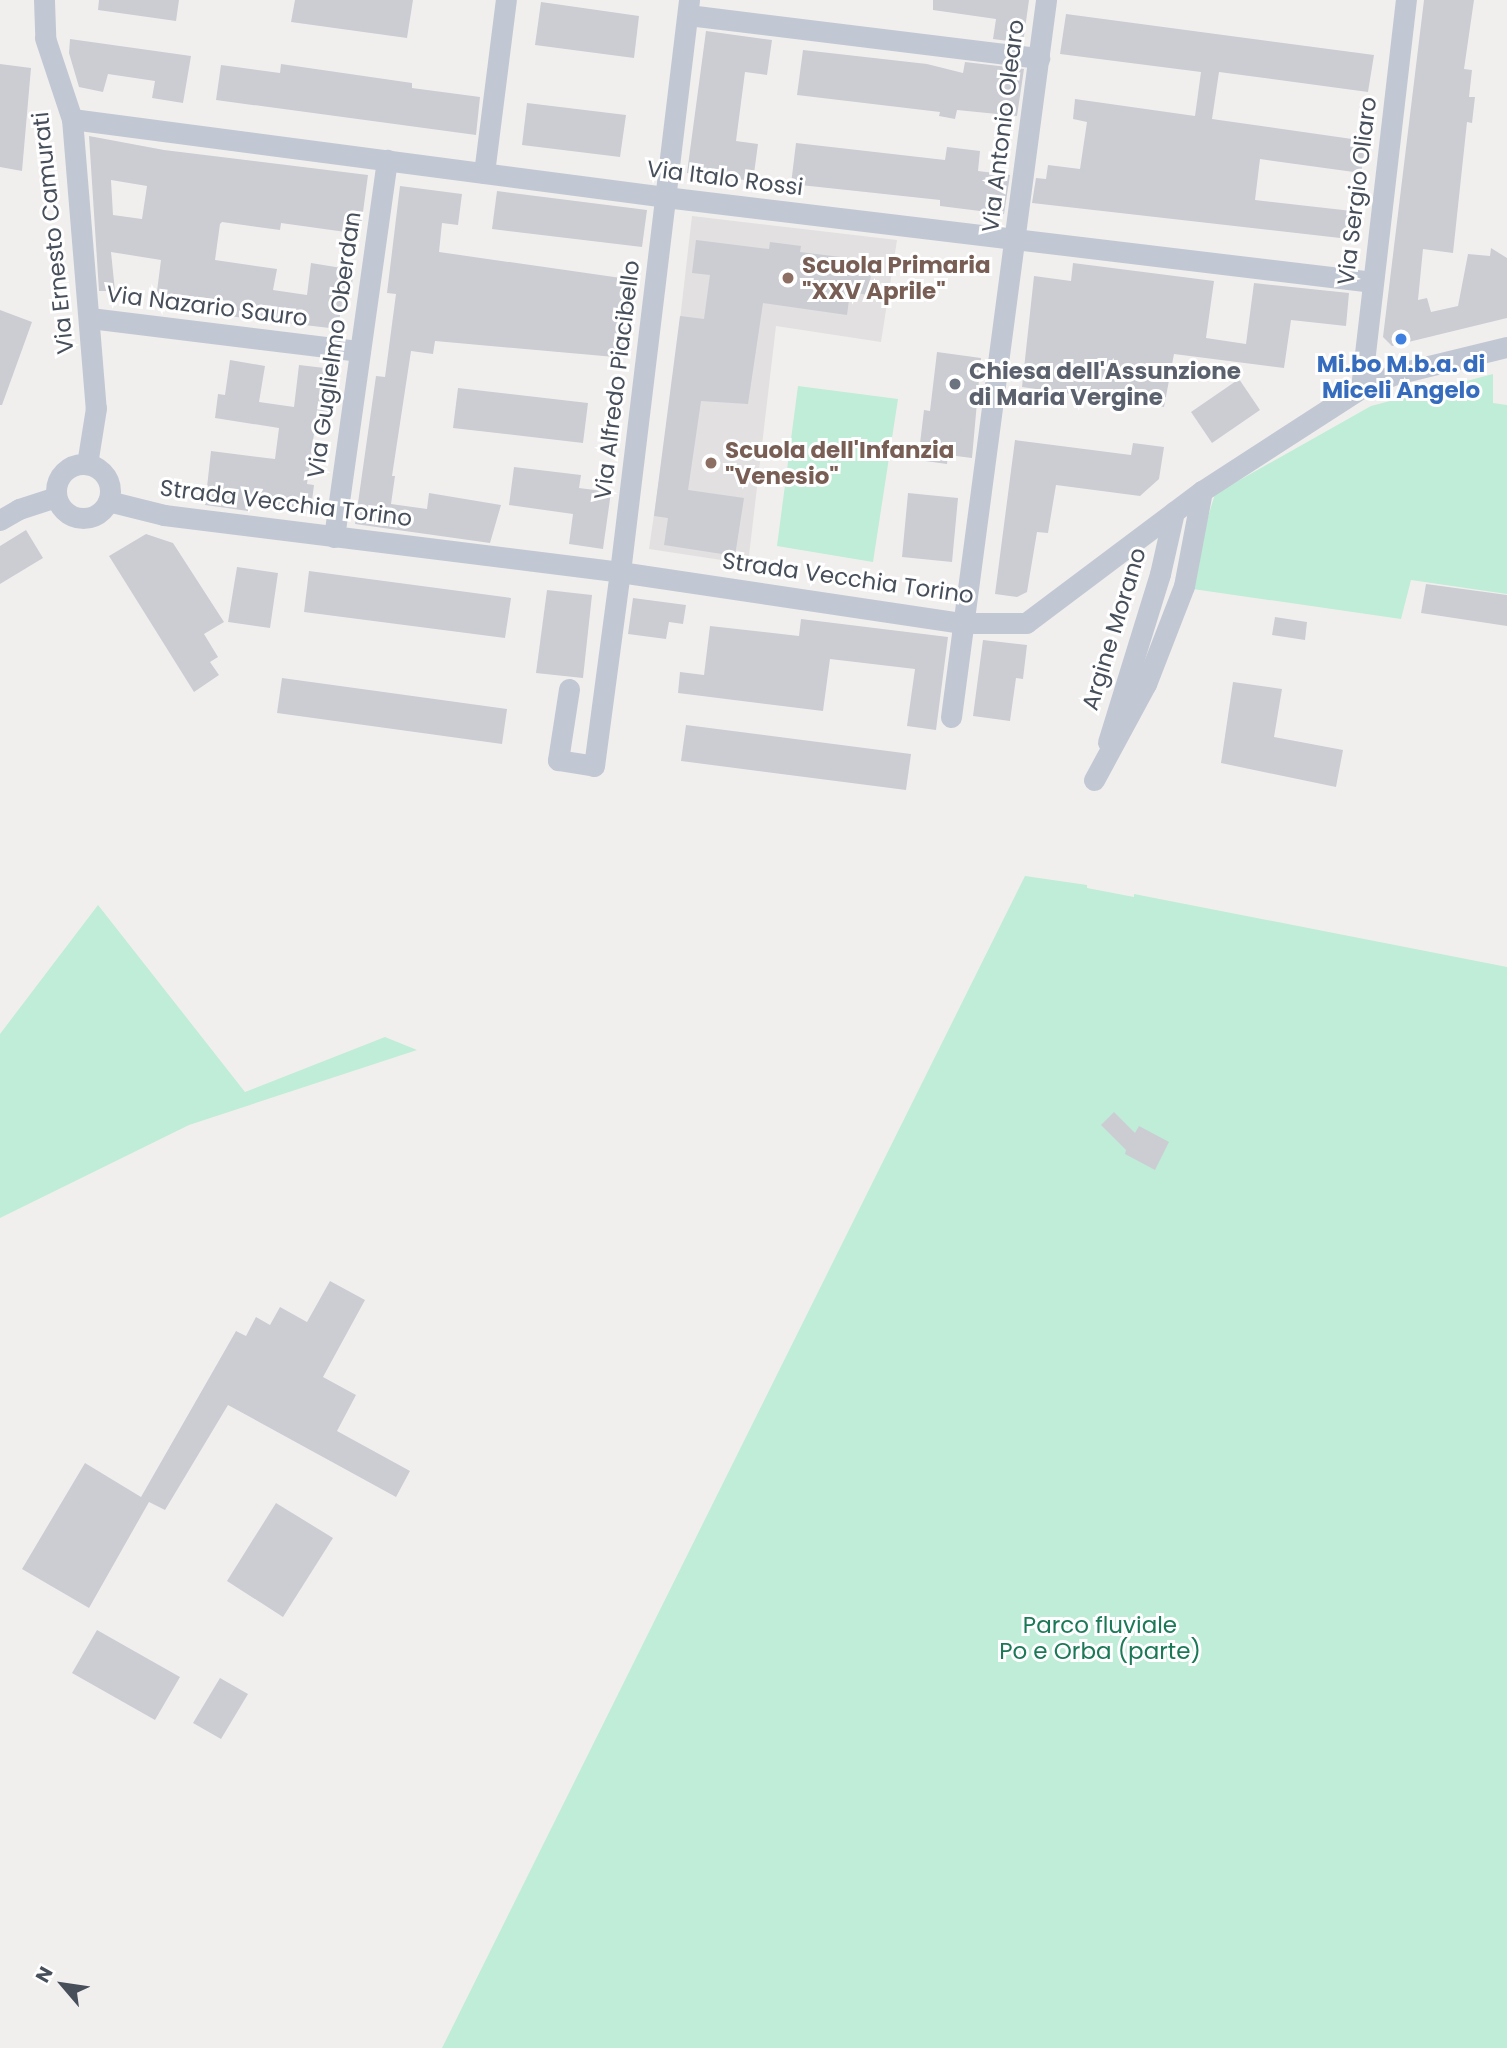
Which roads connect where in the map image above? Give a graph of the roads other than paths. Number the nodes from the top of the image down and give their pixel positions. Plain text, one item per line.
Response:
1 (44, 0) edge
2 (506, 0) edge
3 (1046, 0) edge
4 (1406, 0) edge
5 (688, 7) edge
6 (1039, 58) junction
7 (72, 120) junction
8 (387, 160) junction
9 (484, 173) junction
10 (664, 197) junction
11 (1015, 239) junction
12 (1373, 282) junction
13 (90, 317) junction
14 (1507, 347) edge
15 (360, 351) junction
16 (1361, 388) junction
17 (87, 464) junction
18 (1202, 491) junction
19 (56, 497) junction
20 (108, 500) junction
21 (1174, 512) junction
22 (0, 520) edge
23 (334, 537) junction
24 (621, 572) junction
25 (962, 623) junction
26 (569, 689) dead end
27 (951, 717) dead end

1 - 7 street, Via Ernesto Camurati
2 - 9 street
3 - 6 street, Via Antonio Olearo
4 - 12 street, Via Sergio Oliaro
5 - 6 street
5 - 10 street, Via Alfredo Piacibello
6 - 11 street, Via Antonio Olearo
7 - 8 street, Via Italo Rossi
7 - 13 street, Via Ernesto Camurati
8 - 9 street, Via Italo Rossi
8 - 15 street, Via Guglielmo Oberdan
9 - 10 street, Via Italo Rossi
10 - 11 street, Via Italo Rossi
10 - 24 street, Via Alfredo Piacibello
11 - 12 street, Via Italo Rossi
11 - 25 street, Via Antonio Olearo
12 - 16 street, Via Sergio Oliaro
13 - 15 street, Via Nazario Sauro
13 - 17 street, Via Ernesto Camurati
14 - 16 street, Strada Vecchia Torino
15 - 23 street, Via Guglielmo Oberdan
16 - 18 street, Strada Vecchia Torino
17 - 19 street
17 - 20 street
18 - 21 street, Strada Vecchia Torino
18 - 21 street, Argine Morano
19 - 20 street
19 - 22 street
20 - 23 street, Strada Vecchia Torino
21 - 25 street, Strada Vecchia Torino
23 - 24 street, Strada Vecchia Torino
24 - 25 street, Strada Vecchia Torino
24 - 26 street, Via Alfredo Piacibello
25 - 27 street, Via Antonio Olearo

